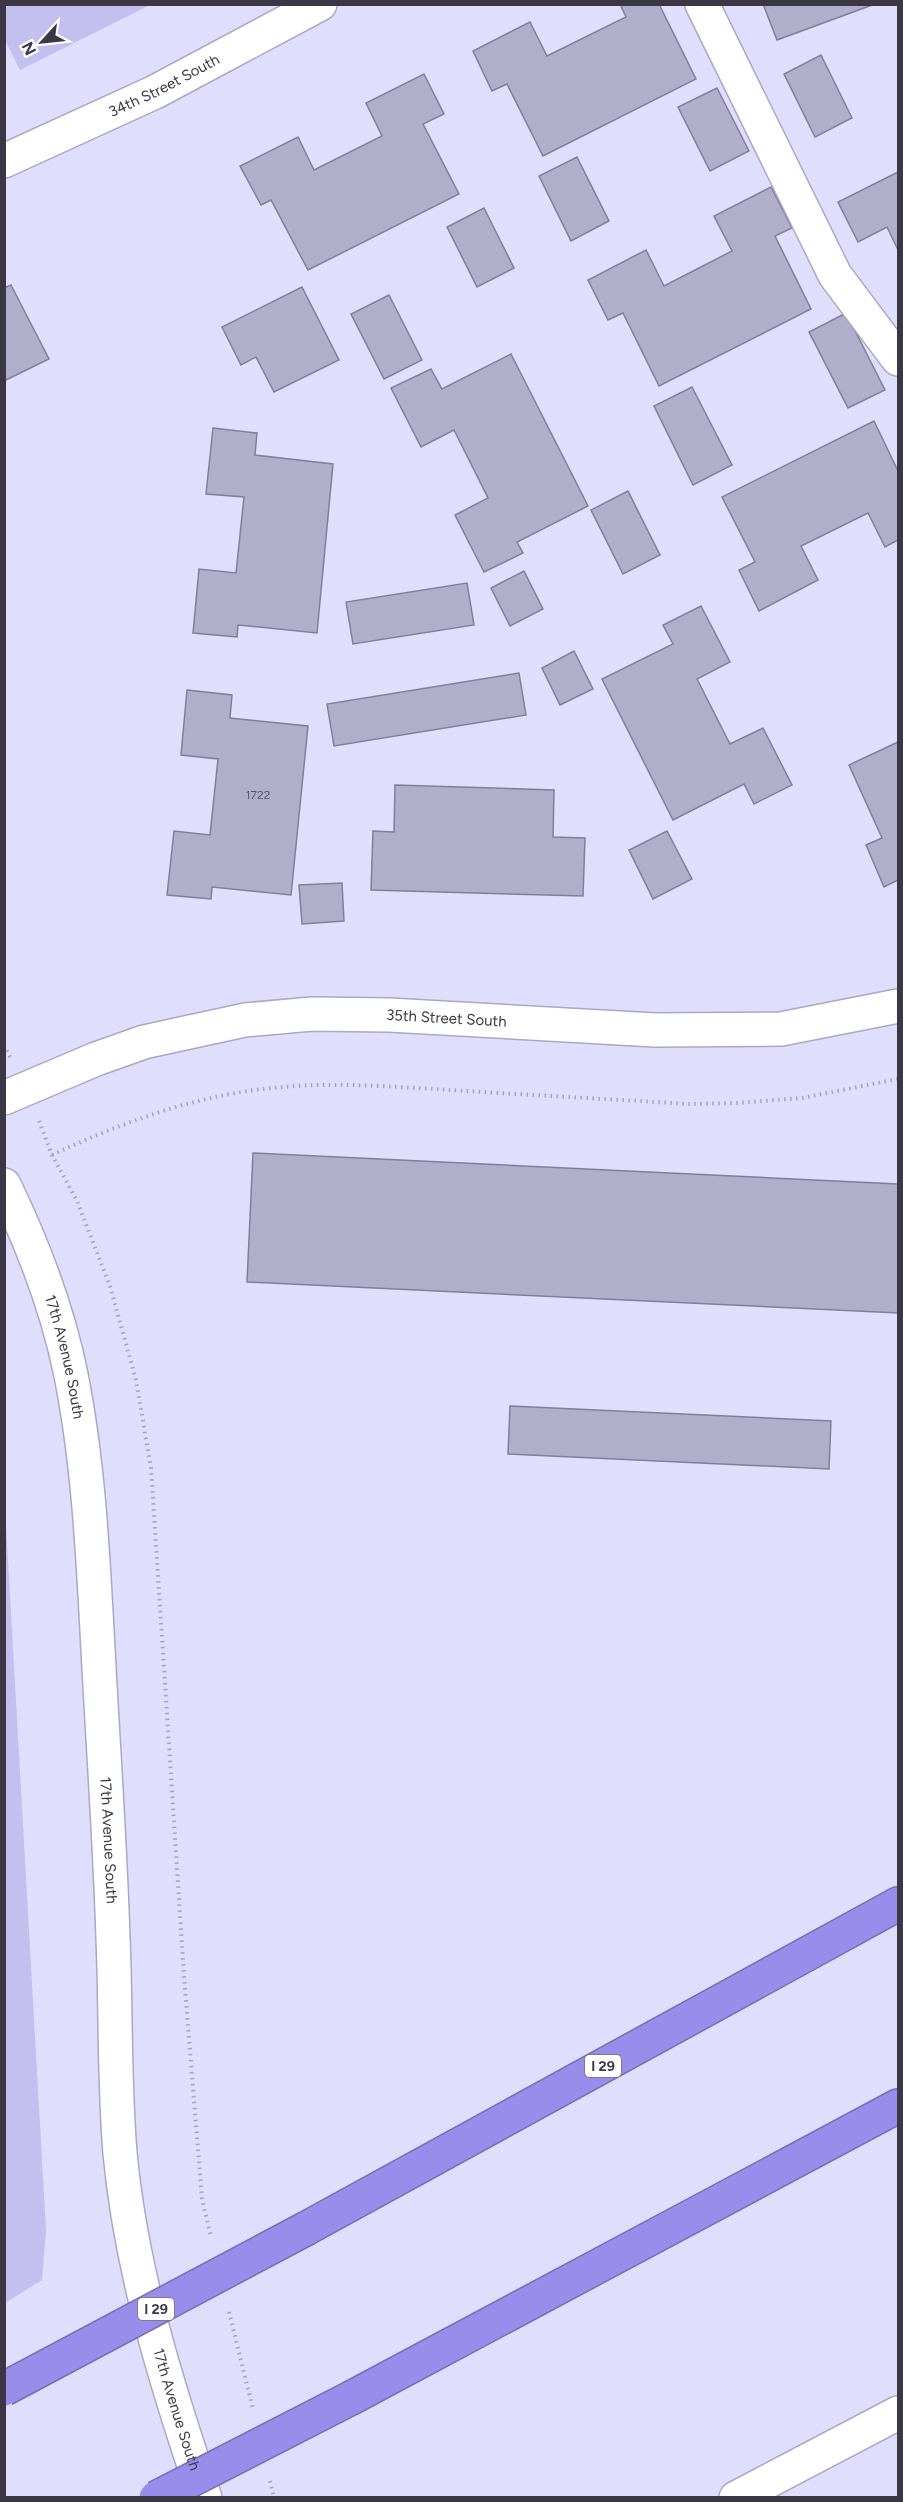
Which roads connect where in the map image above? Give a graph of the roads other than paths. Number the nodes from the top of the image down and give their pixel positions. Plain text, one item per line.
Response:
1 (320, 4) edge
2 (702, 4) edge
3 (4, 161) edge
4 (898, 359) edge
5 (898, 1006) edge
6 (4, 1098) edge
7 (4, 1185) edge
8 (898, 1904) edge
9 (898, 2106) edge
10 (4, 2389) edge
11 (898, 2413) edge
12 (156, 2498) edge
13 (205, 2498) edge
14 (736, 2498) edge

1 - 3 street, 34th Street South
2 - 4 street
5 - 6 street, 35th Street South
7 - 13 street, 17th Avenue South
8 - 10 highway, I 29, bridge
9 - 12 highway, bridge
11 - 14 street

